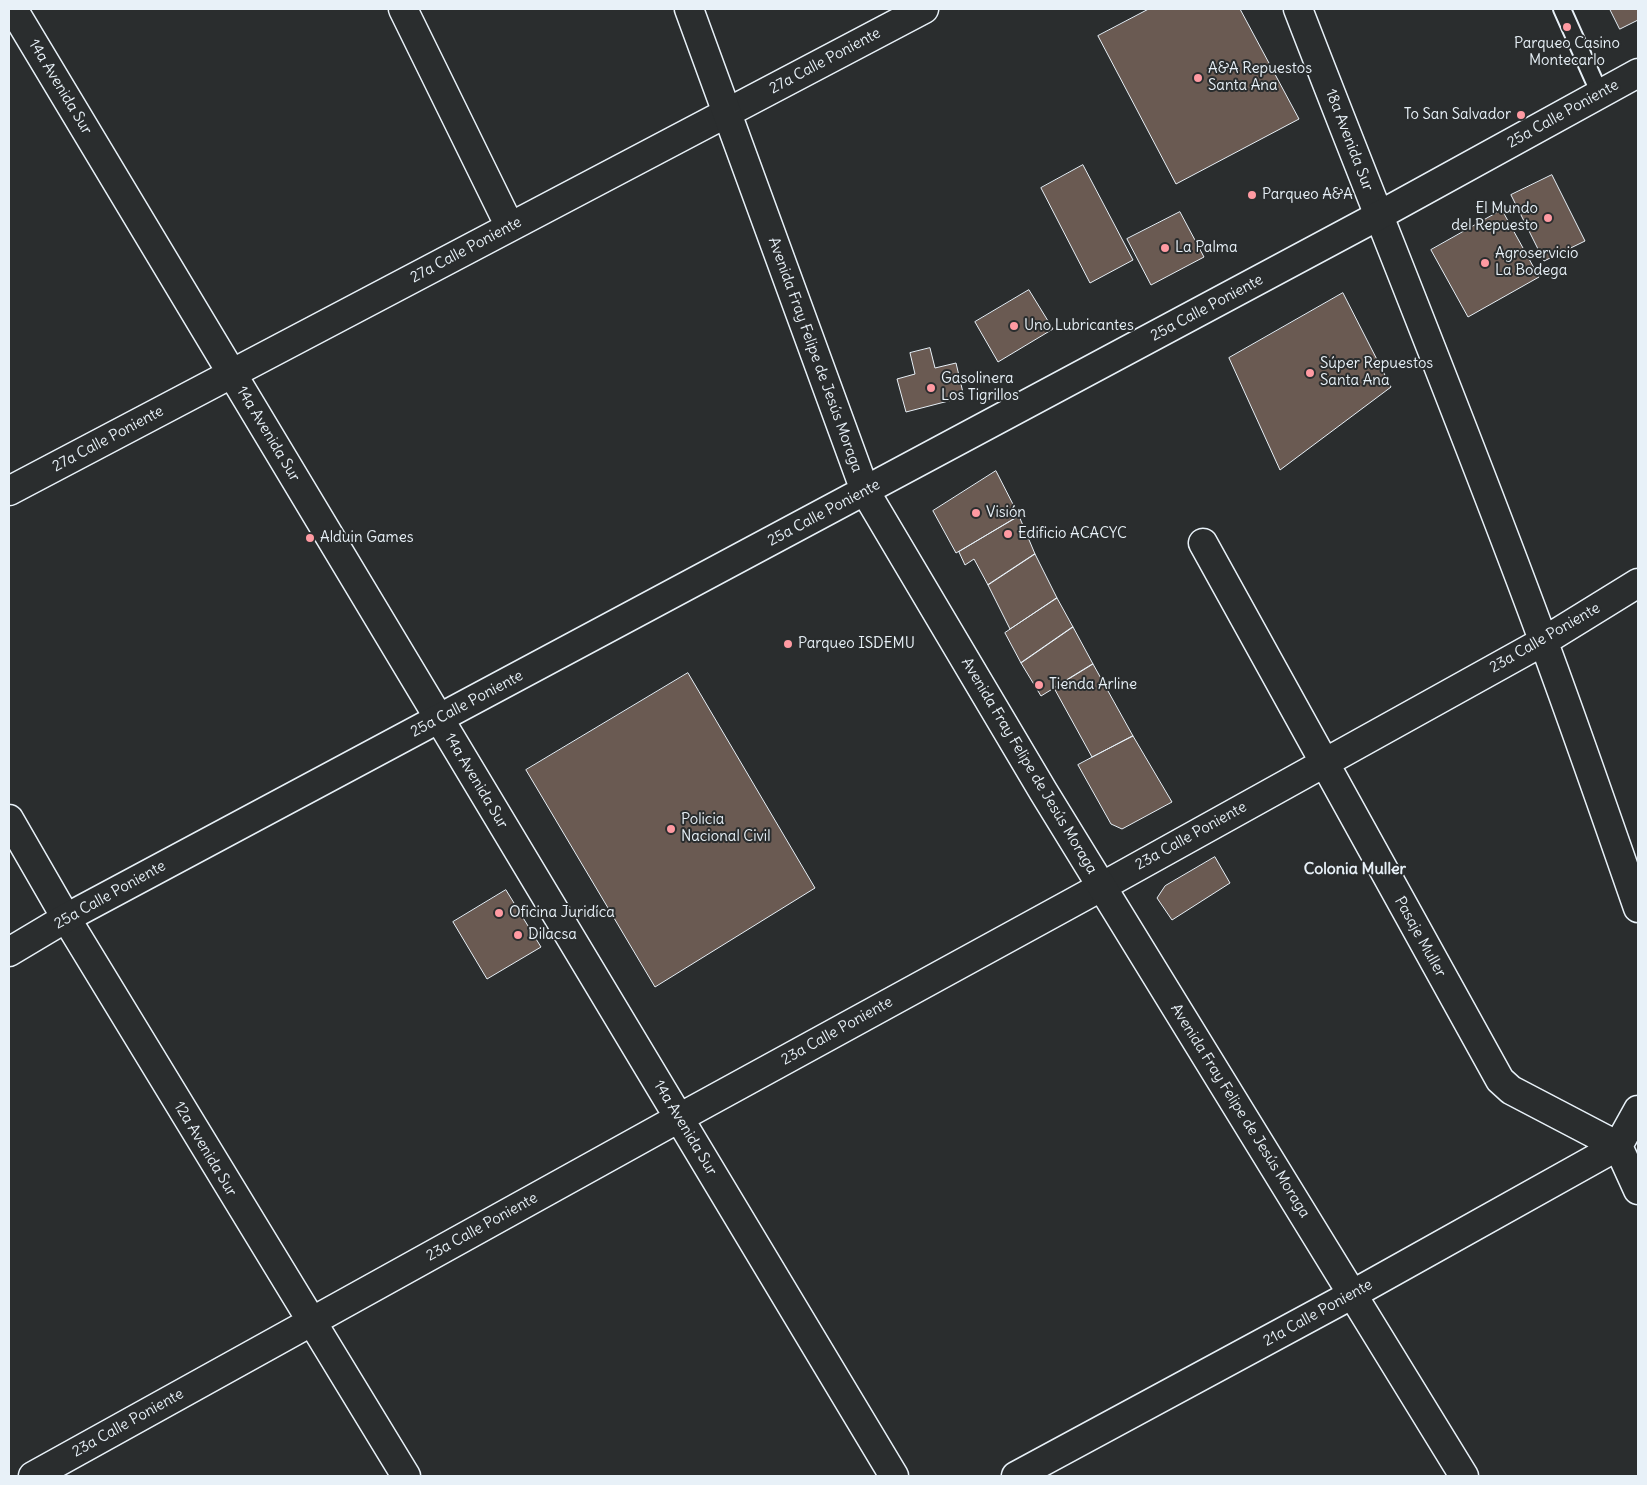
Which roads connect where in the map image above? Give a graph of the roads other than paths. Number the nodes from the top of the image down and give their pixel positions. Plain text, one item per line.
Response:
1 (13, 9) edge
2 (403, 9) edge
3 (689, 9) edge
4 (924, 9) edge
5 (1298, 9) edge
6 (1562, 9) edge
7 (1638, 72) edge
8 (1600, 94) junction
9 (727, 112) junction
10 (1378, 216) junction
11 (510, 227) junction
12 (232, 374) junction
13 (9, 491) edge
14 (865, 491) junction
15 (1202, 543) dead end
16 (1638, 583) edge
17 (1544, 641) junction
18 (439, 719) junction
19 (1324, 762) junction
20 (9, 819) edge
21 (1101, 887) junction
22 (1638, 908) edge
23 (66, 918) junction
24 (9, 952) edge
25 (1638, 1110) edge
26 (679, 1118) junction
27 (1618, 1146) junction
28 (1638, 1190) edge
29 (1353, 1294) junction
30 (310, 1322) junction
31 (33, 1476) edge
32 (406, 1476) edge
33 (894, 1476) edge
34 (1016, 1476) edge
35 (1464, 1476) edge

1 - 12 street, 14a Avenida Sur
2 - 11 street
3 - 9 street, Avenida Fray Felipe de Jesús Moraga
4 - 9 street, 27a Calle Poniente
5 - 10 street, 18a Avenida Sur
6 - 8 lane
7 - 8 street, 25a Calle Poniente
8 - 10 street, 25a Calle Poniente
9 - 11 street, 27a Calle Poniente
9 - 14 street, Avenida Fray Felipe de Jesús Moraga
10 - 14 street, 25a Calle Poniente
10 - 17 street, 18a Avenida Sur
11 - 12 street, 27a Calle Poniente
12 - 13 street, 27a Calle Poniente
12 - 18 street, 14a Avenida Sur
14 - 18 street, 25a Calle Poniente
14 - 21 street, Avenida Fray Felipe de Jesús Moraga
15 - 19 street, Pasaje Muller
16 - 17 street, 23a Calle Poniente
17 - 19 street, 23a Calle Poniente
17 - 22 street, 18a Avenida Sur
18 - 23 street, 25a Calle Poniente
18 - 26 street, 14a Avenida Sur
19 - 21 street, 23a Calle Poniente
19 - 27 street, Pasaje Muller
20 - 23 street, 12a Avenida Sur
21 - 26 street, 23a Calle Poniente
21 - 29 street, Avenida Fray Felipe de Jesús Moraga
23 - 24 street, 25a Calle Poniente
23 - 30 street, 12a Avenida Sur
25 - 27 street
26 - 30 street, 23a Calle Poniente
26 - 33 street, 14a Avenida Sur
27 - 28 street
27 - 29 street, 21a Calle Poniente
29 - 34 street, 21a Calle Poniente
29 - 35 street, Avenida Fray Felipe de Jesús Moraga
30 - 31 street, 23a Calle Poniente
30 - 32 street, 12a Avenida Sur

